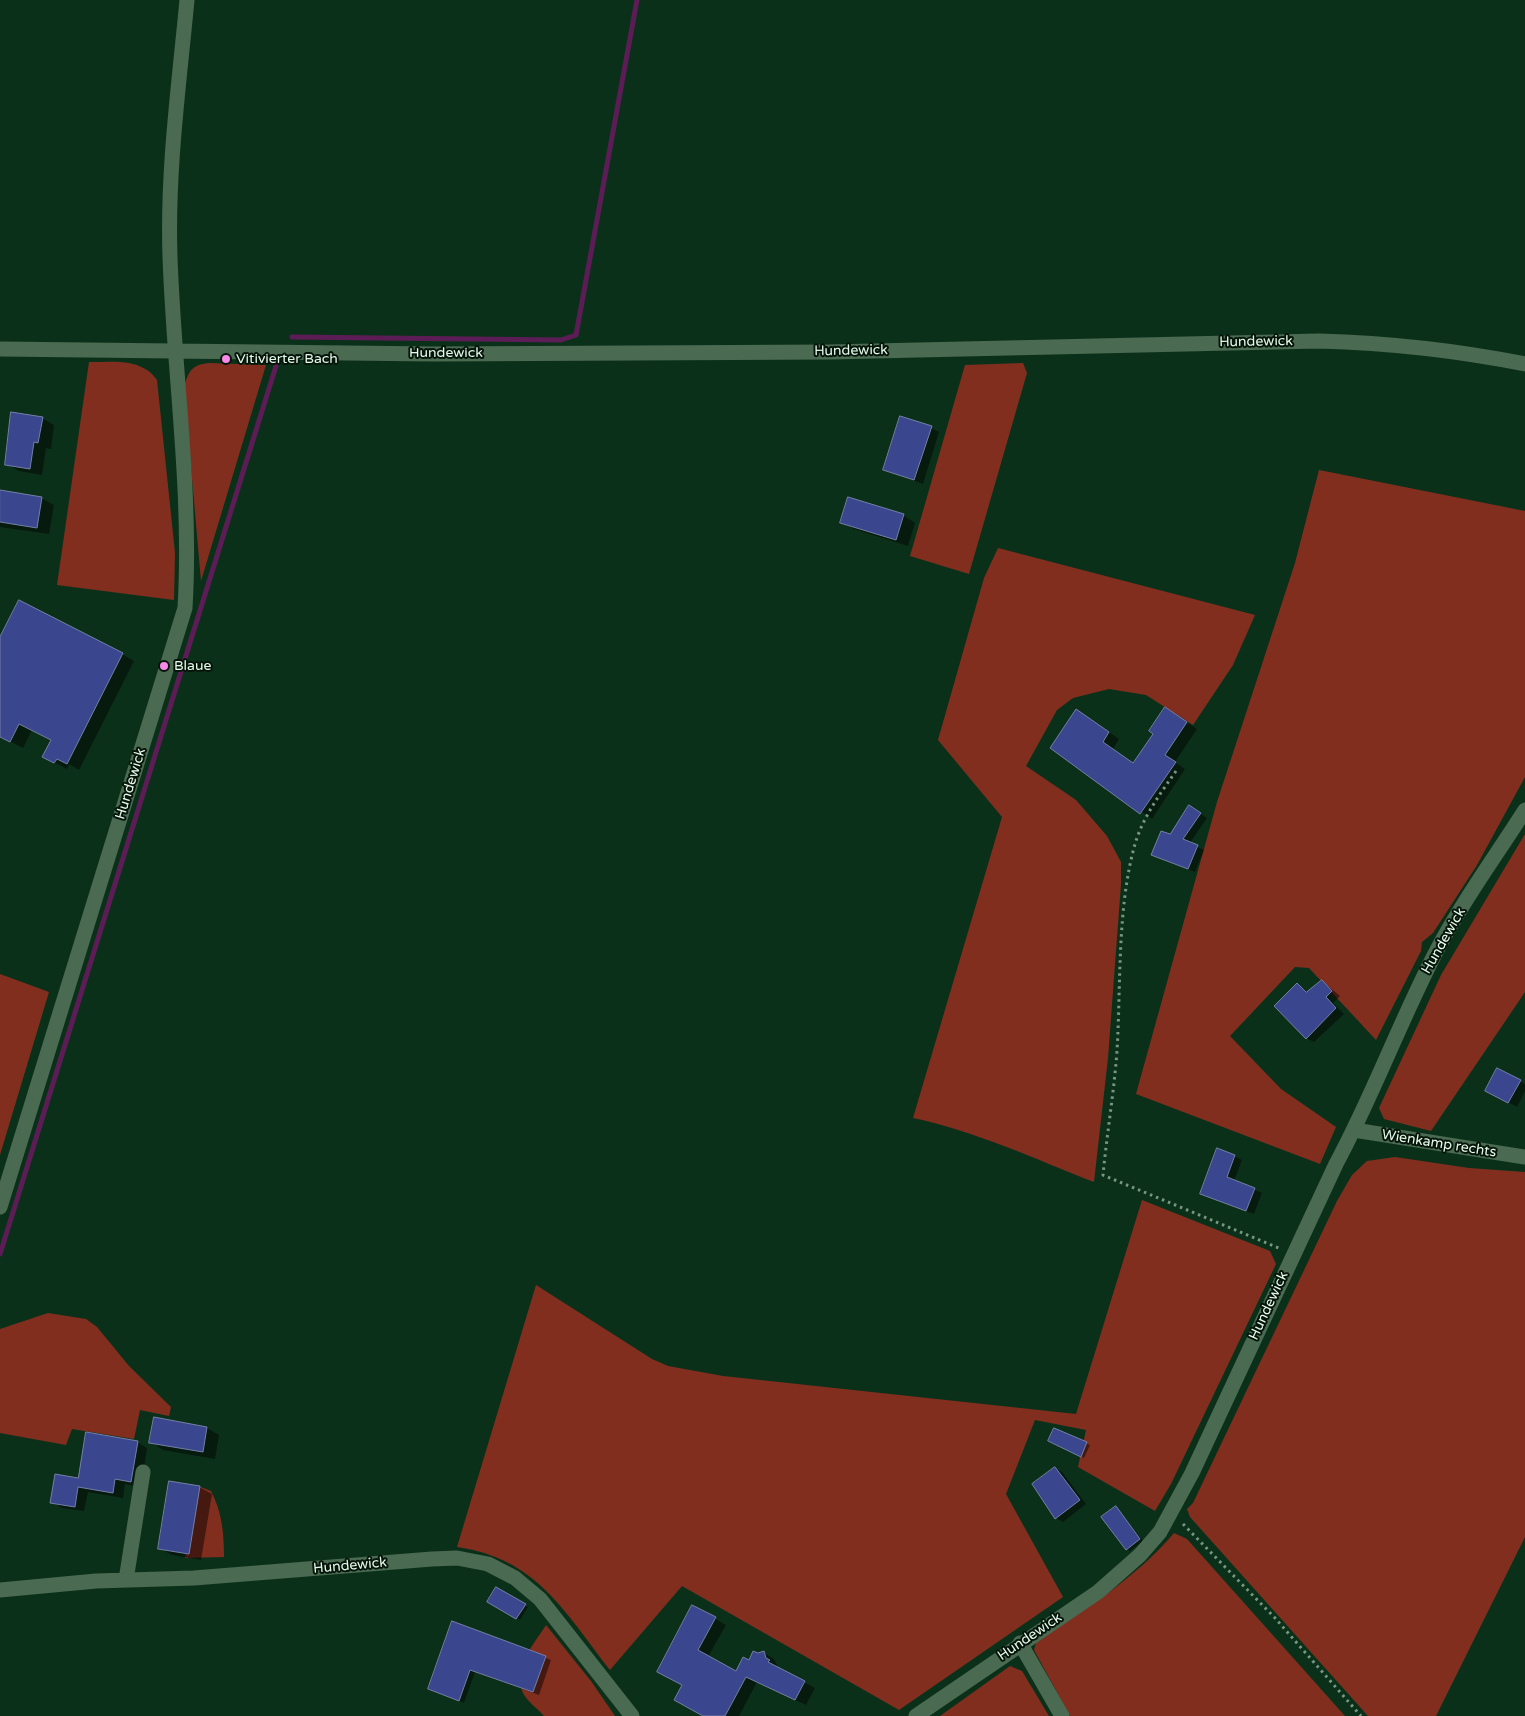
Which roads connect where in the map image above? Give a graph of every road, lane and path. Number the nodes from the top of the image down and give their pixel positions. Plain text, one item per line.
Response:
1 (187, 0) edge
2 (0, 349) edge
3 (175, 350) junction
4 (1525, 364) edge
5 (1176, 771) dead end
6 (1525, 810) edge
7 (1354, 1130) junction
8 (1525, 1157) edge
9 (0, 1207) edge
10 (1293, 1254) junction
11 (143, 1472) dead end
12 (1172, 1513) junction
13 (126, 1580) junction
14 (0, 1590) edge
15 (1020, 1643) junction
16 (632, 1716) edge
17 (916, 1716) edge
18 (1062, 1716) edge
19 (1361, 1716) edge

1 - 3 street, Hundewick
2 - 3 street, Hundewick
3 - 4 street, Hundewick
3 - 9 street, Hundewick
5 - 10 path
6 - 7 street, Hundewick
7 - 8 street, Wienkamp rechts
7 - 10 street, Hundewick
10 - 12 street, Hundewick
11 - 13 street
12 - 15 street, Hundewick
12 - 19 path
13 - 14 street, Hundewick
13 - 16 street, Hundewick
15 - 17 street, Hundewick
15 - 18 street

